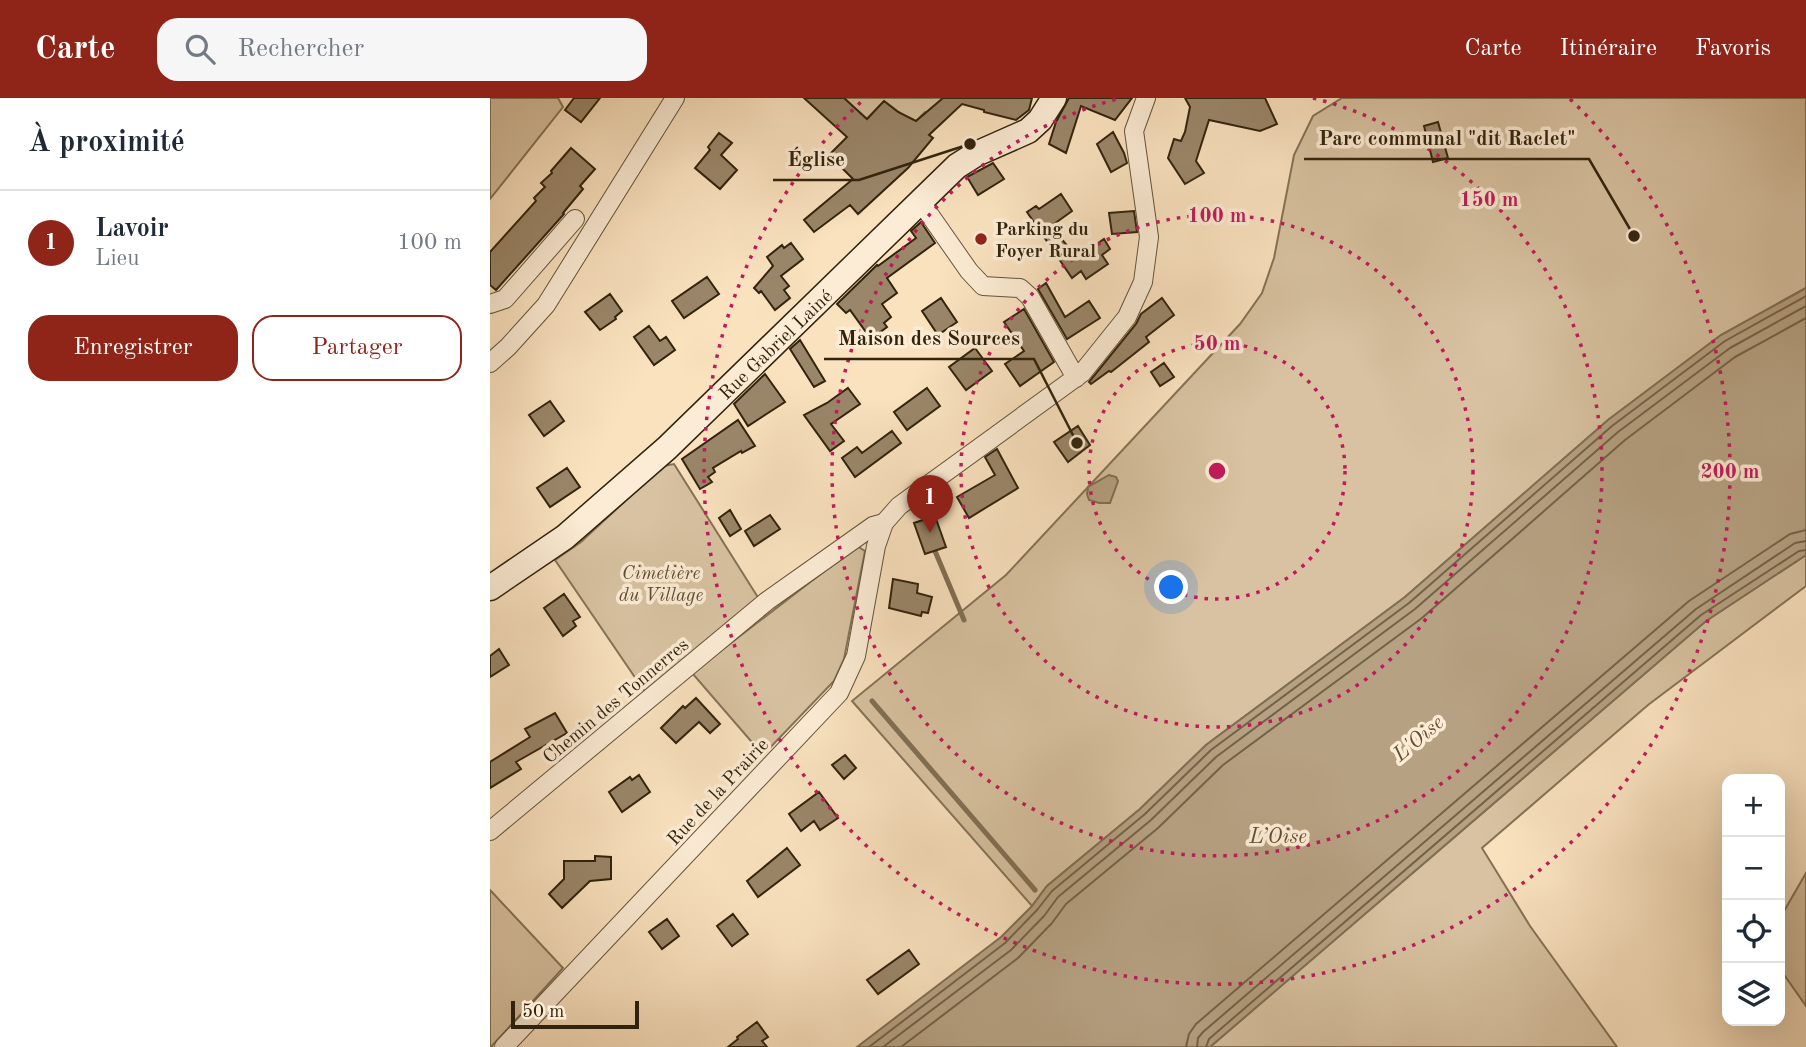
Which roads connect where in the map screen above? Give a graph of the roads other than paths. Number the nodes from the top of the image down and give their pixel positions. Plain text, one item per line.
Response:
1 (675, 98) edge
2 (1054, 98) edge
3 (1146, 98) edge
4 (920, 201) junction
5 (575, 219) dead end
6 (490, 304) edge
7 (490, 363) edge
8 (1076, 378) junction
9 (884, 523) junction
10 (490, 588) edge
11 (490, 831) edge
12 (504, 1047) edge

1 - 7 street
2 - 4 street, Rue Gabriel Lainé
3 - 8 street
4 - 8 street
4 - 10 street, Rue Gabriel Lainé
5 - 6 street
8 - 9 street
9 - 11 street, Chemin des Tonnerres
9 - 12 street, Rue de la Prairie

